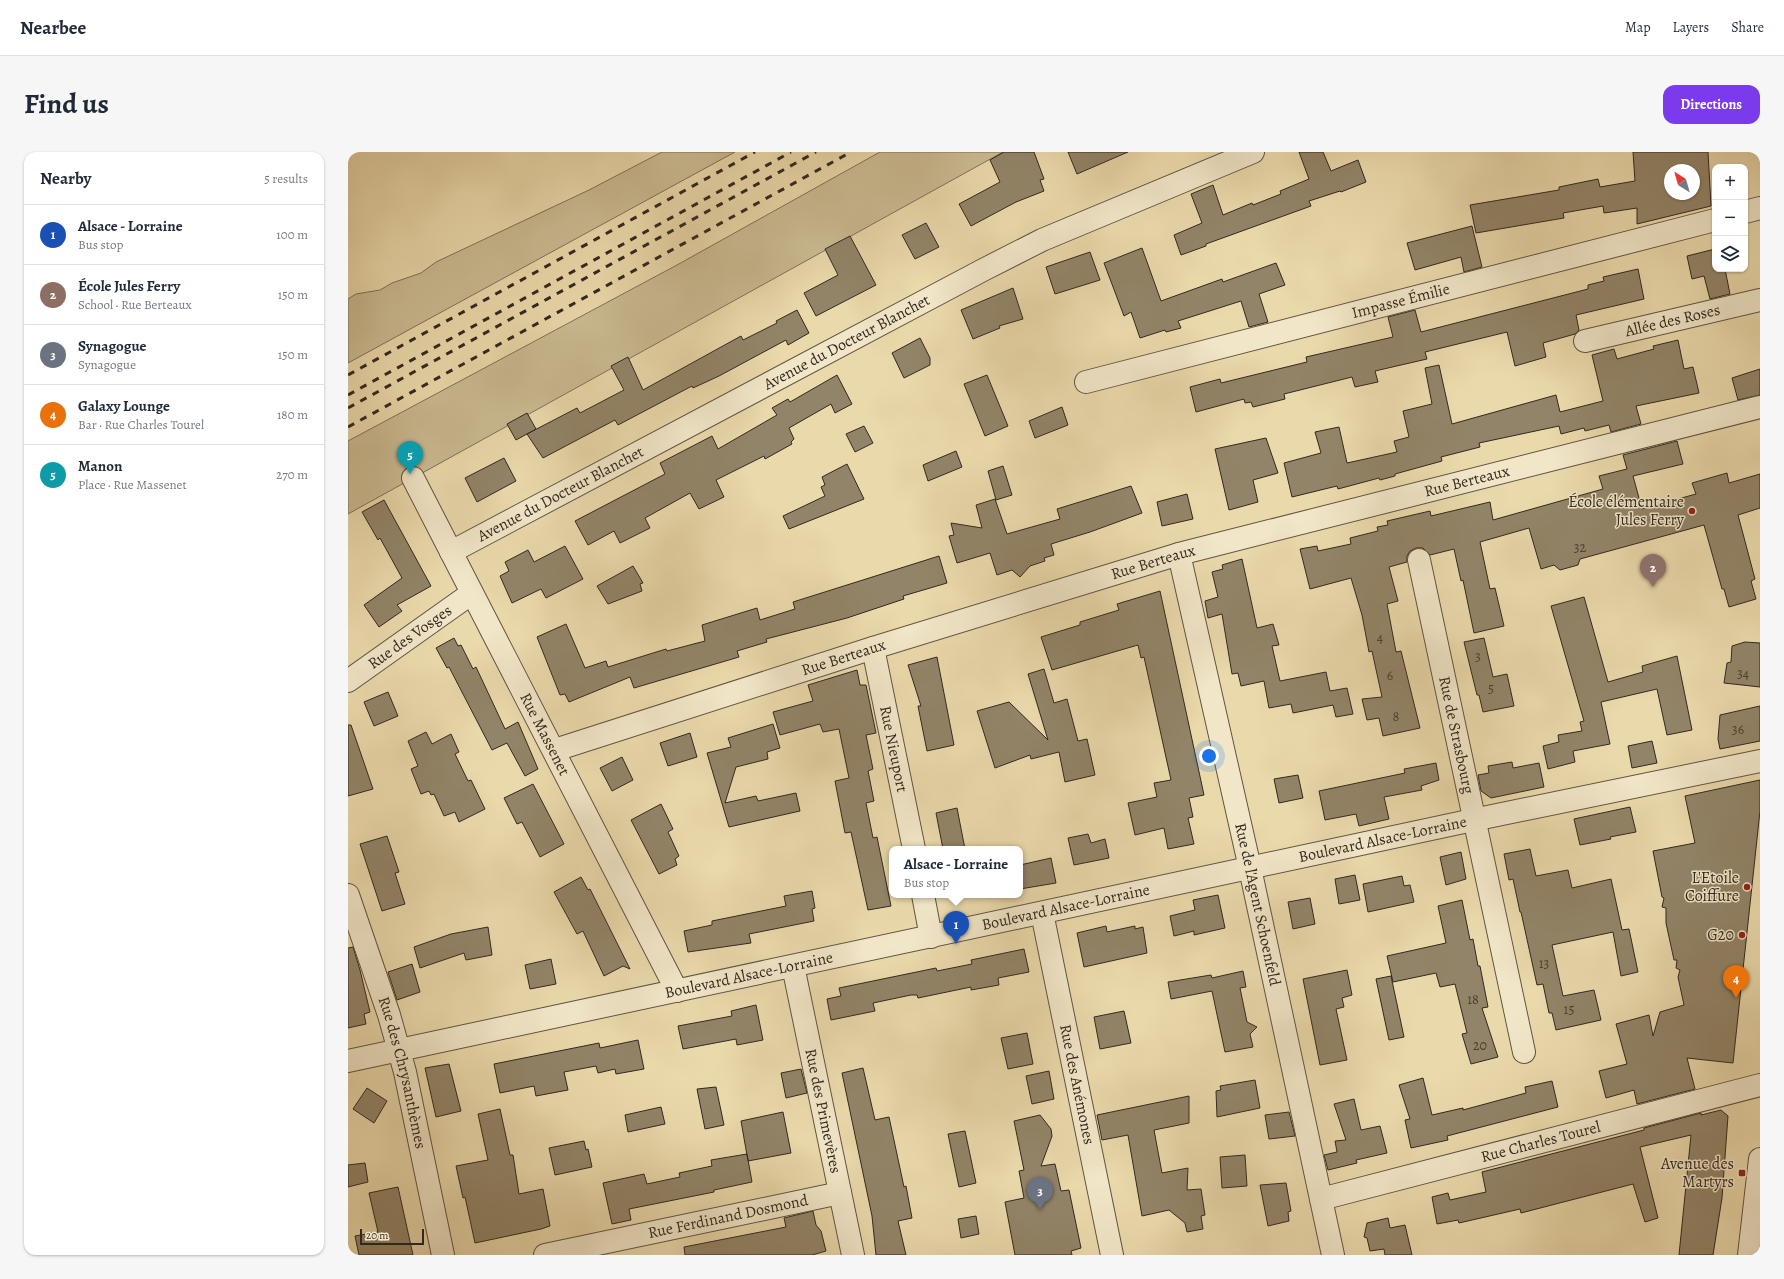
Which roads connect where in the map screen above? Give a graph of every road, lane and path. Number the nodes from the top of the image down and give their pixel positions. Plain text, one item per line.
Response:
1 (1253, 152) edge
2 (1760, 208) edge
3 (1748, 211) edge
4 (1712, 221) edge
5 (1760, 300) edge
6 (1585, 341) dead end
7 (1086, 382) dead end
8 (1760, 407) edge
9 (413, 478) dead end
10 (451, 552) junction
11 (1179, 554) junction
12 (1419, 560) dead end
13 (472, 593) junction
14 (873, 648) junction
15 (348, 681) edge
16 (555, 750) junction
17 (1760, 761) edge
18 (1473, 820) junction
19 (913, 846) edge
20 (1250, 869) junction
21 (348, 895) edge
22 (924, 898) edge
23 (1042, 913) junction
24 (931, 937) junction
25 (793, 966) junction
26 (677, 991) junction
27 (399, 1050) junction
28 (1524, 1052) dead end
29 (348, 1061) edge
30 (1760, 1085) edge
31 (1760, 1159) edge
32 (840, 1193) junction
33 (1321, 1199) junction
34 (630, 1246) edge
35 (443, 1255) edge
36 (545, 1255) edge
37 (853, 1255) edge
38 (1112, 1255) edge
39 (1332, 1255) edge
40 (1749, 1255) edge

1 - 10 street, Avenue du Docteur Blanchet
2 - 3 street
4 - 7 street, Impasse Émilie
5 - 6 street, Allée des Roses
8 - 11 street, Rue Berteaux
9 - 10 street, Rue Massenet
10 - 13 street, Rue Massenet
11 - 14 street, Rue Berteaux
11 - 20 street, Rue de l'Agent Schoenfeld
12 - 18 street, Rue de Strasbourg
13 - 15 street, Rue des Vosges
13 - 16 street, Rue Massenet
14 - 16 street, Rue Berteaux
14 - 19 street, Rue Nieuport
16 - 26 street, Rue Massenet
17 - 18 street, Boulevard Alsace-Lorraine
18 - 20 street, Boulevard Alsace-Lorraine
18 - 28 street, Rue de Strasbourg
20 - 23 street, Boulevard Alsace-Lorraine
20 - 33 street, Rue de l'Agent Schoenfeld
21 - 27 street, Rue des Chrysanthèmes
22 - 24 street
23 - 24 street, Boulevard Alsace-Lorraine
23 - 38 street, Rue des Anémones
24 - 25 street, Boulevard Alsace-Lorraine
25 - 26 street, Boulevard Alsace-Lorraine
25 - 32 street, Rue des Primevères
26 - 27 street, Boulevard Alsace-Lorraine
27 - 29 street, Boulevard Alsace-Lorraine
27 - 35 street, Rue des Chrysanthèmes
30 - 33 street, Rue Charles Tourel
31 - 40 street
32 - 34 street, Rue Ferdinand Dosmond
32 - 37 street, Rue des Primevères
33 - 39 street, Rue de l'Agent Schoenfeld
34 - 36 street, Rue Ferdinand Dosmond

